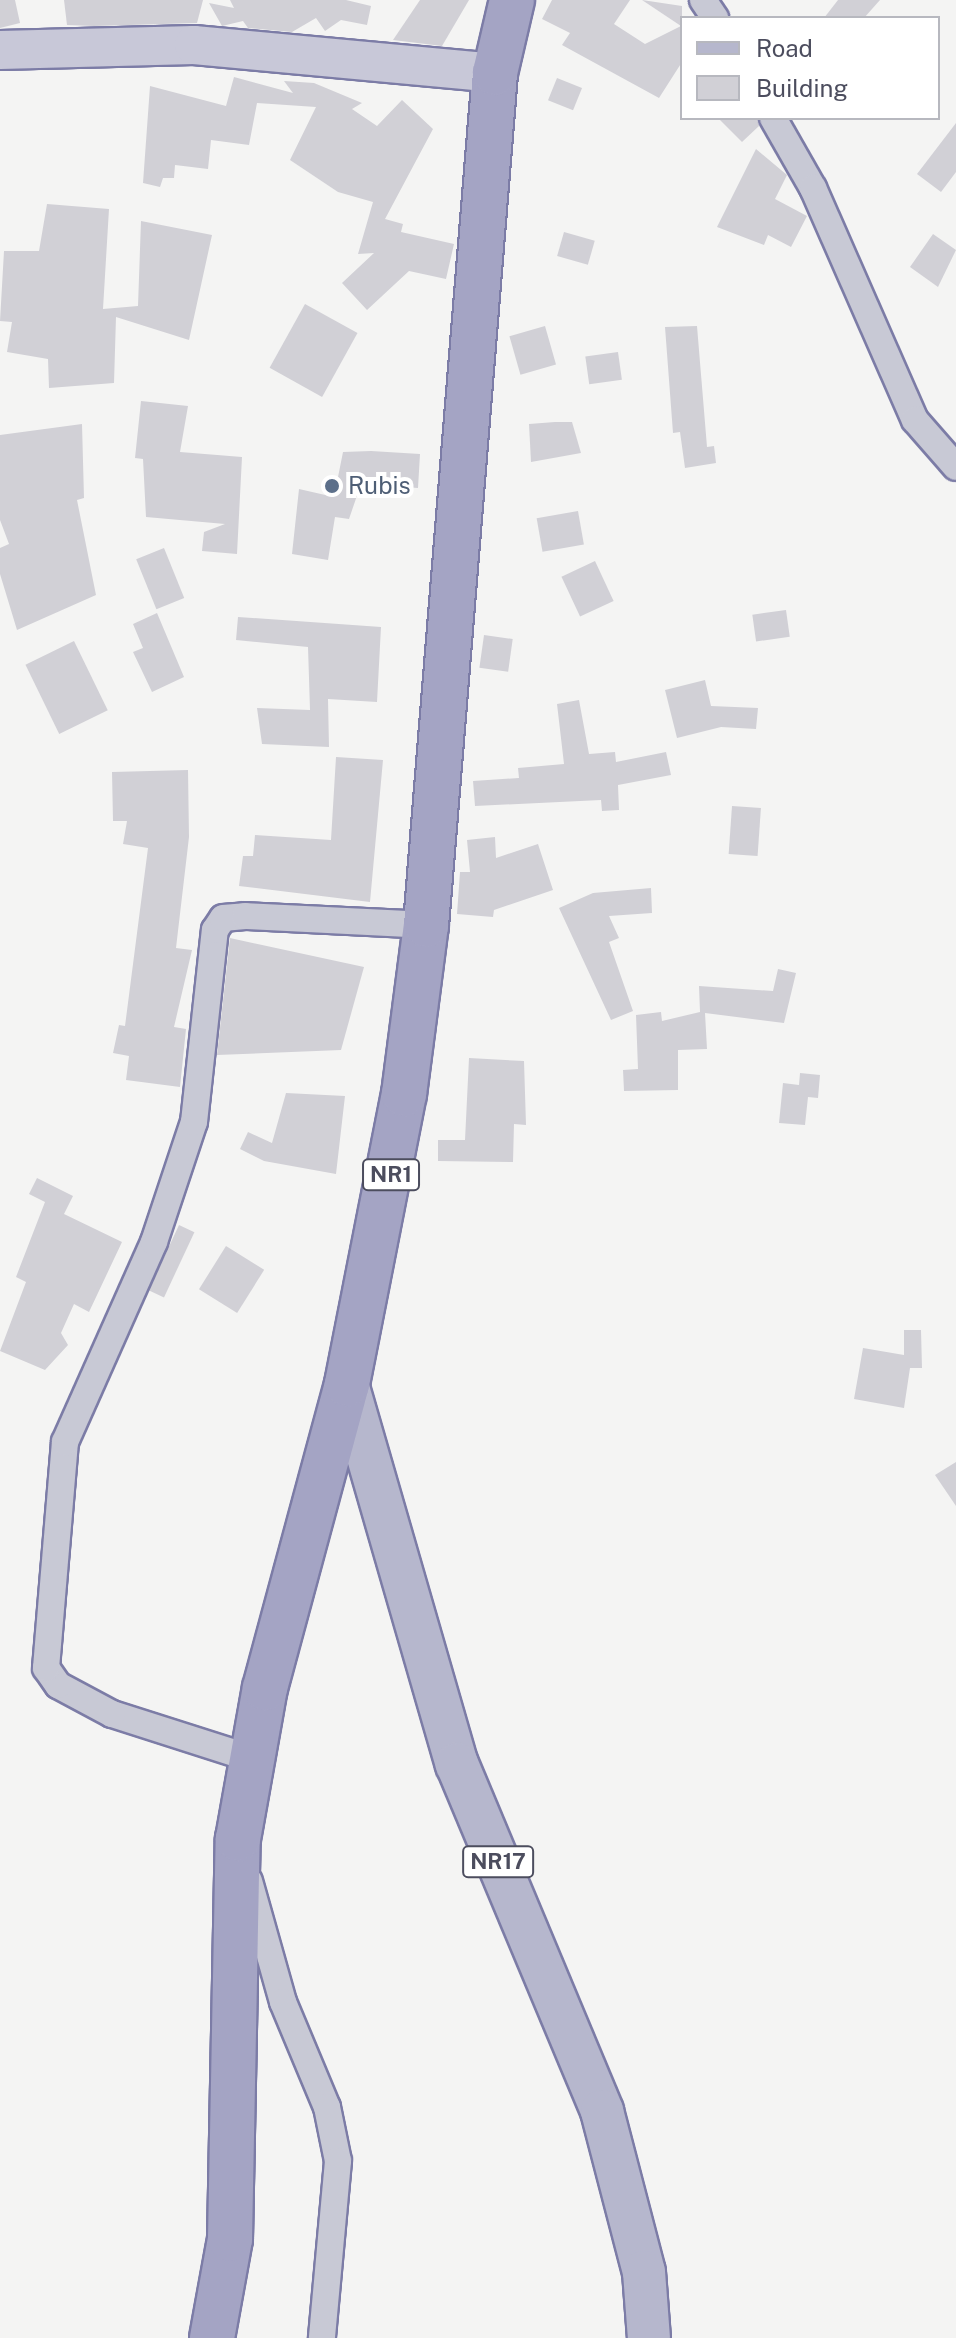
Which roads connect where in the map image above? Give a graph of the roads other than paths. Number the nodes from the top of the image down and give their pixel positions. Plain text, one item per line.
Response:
1 (512, 0) edge
2 (0, 50) edge
3 (495, 73) junction
4 (774, 120) edge
5 (956, 467) edge
6 (426, 925) junction
7 (347, 1384) junction
8 (250, 1758) junction
9 (238, 1839) junction
10 (212, 2338) edge
11 (322, 2338) edge
12 (649, 2338) edge

1 - 3 highway, NR1
2 - 3 main road
3 - 6 highway, NR1
4 - 5 street
6 - 7 highway, NR1
6 - 8 street
7 - 8 highway, NR1
7 - 12 main road, NR17
8 - 9 highway, NR1
9 - 10 highway, NR1
9 - 11 street

